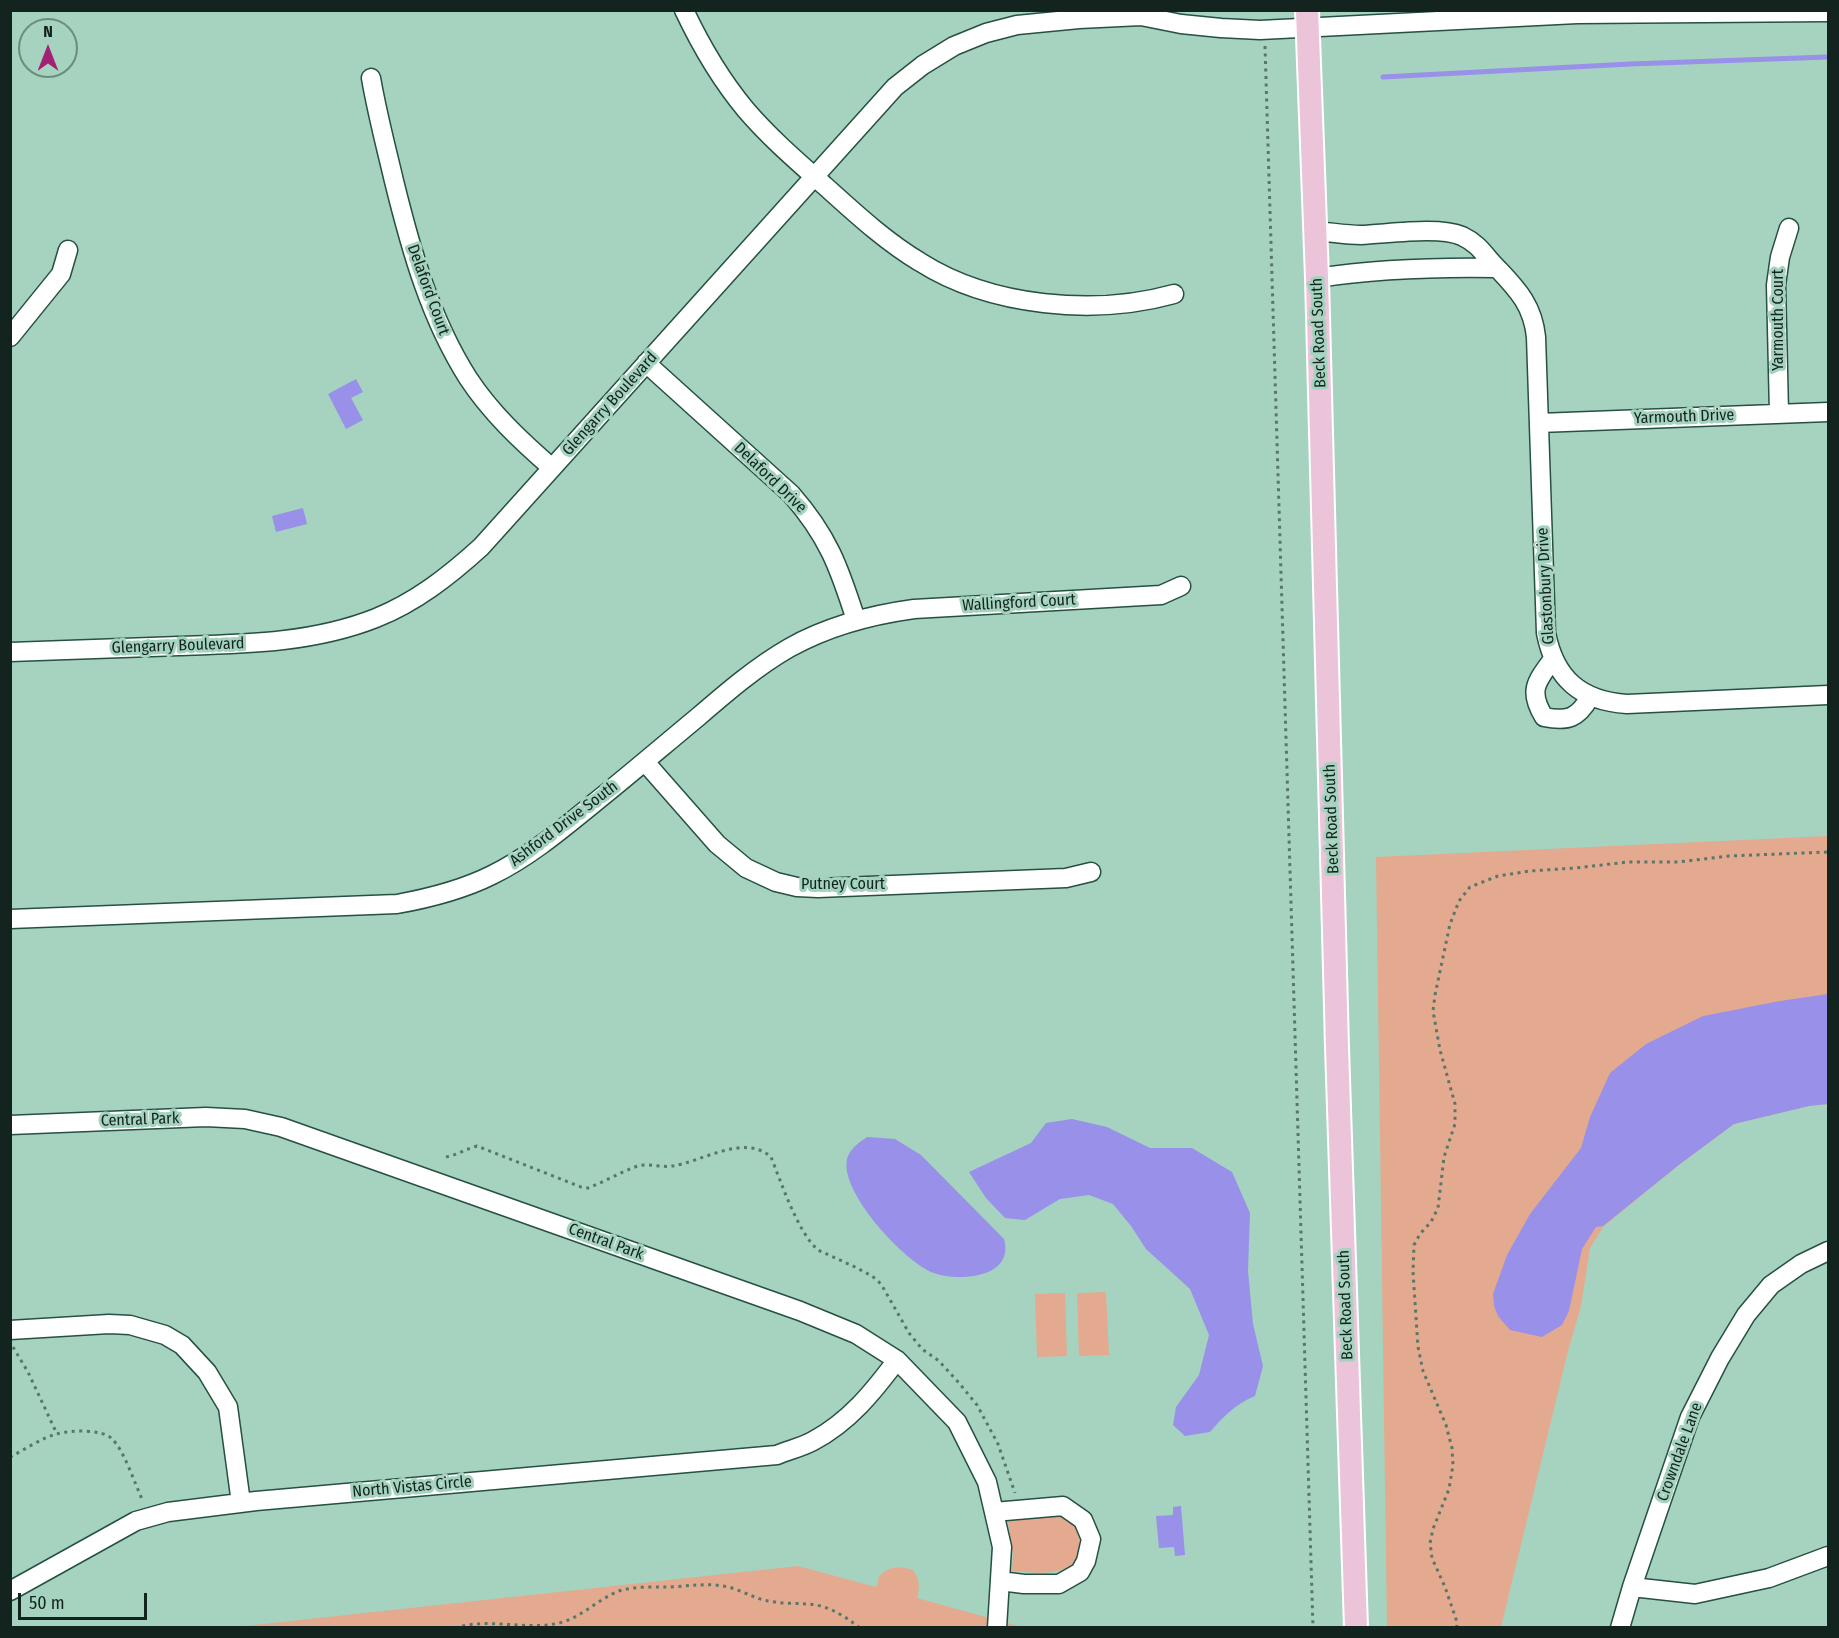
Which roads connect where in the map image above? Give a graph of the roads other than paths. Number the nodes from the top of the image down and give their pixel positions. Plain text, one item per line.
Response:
1 (684, 10) edge
2 (1162, 10) edge
3 (1804, 11) edge
4 (1828, 12) edge
5 (1141, 16) junction
6 (1307, 19) edge
7 (371, 78) dead end
8 (814, 176) junction
9 (1790, 228) dead end
10 (1315, 231) junction
11 (68, 250) dead end
12 (1496, 268) junction
13 (1317, 278) junction
14 (1174, 294) dead end
15 (10, 337) edge
16 (646, 363) junction
17 (1828, 412) edge
18 (1779, 413) junction
19 (1539, 423) junction
20 (552, 468) junction
21 (1181, 586) dead end
22 (856, 620) junction
23 (10, 652) edge
24 (1553, 659) junction
25 (1828, 695) edge
26 (1590, 697) junction
27 (645, 762) junction
28 (1091, 873) dead end
29 (10, 920) edge
30 (10, 1125) edge
31 (1828, 1251) edge
32 (10, 1330) edge
33 (897, 1360) junction
34 (241, 1503) junction
35 (994, 1512) junction
36 (1828, 1556) edge
37 (1000, 1581) junction
38 (1632, 1587) junction
39 (10, 1591) edge
40 (997, 1628) edge
41 (1356, 1628) edge
42 (1620, 1628) edge

1 - 8 street
2 - 5 street, Glengarry Boulevard
3 - 4 street, Glengarry Boulevard
3 - 6 street, Glengarry Boulevard
5 - 6 street, Glengarry Boulevard
5 - 8 street, Glengarry Boulevard
6 - 10 main road, Beck Road South
7 - 20 street, Delaford Court
8 - 14 street
8 - 16 street, Glengarry Boulevard
9 - 18 street, Yarmouth Court
10 - 12 street, Glastonbury Drive
10 - 13 main road, Beck Road South
11 - 15 street
12 - 13 street
12 - 19 street, Glastonbury Drive
13 - 41 main road, Beck Road South
16 - 20 street, Glengarry Boulevard
16 - 22 street, Delaford Drive
17 - 18 street, Yarmouth Drive
18 - 19 street, Yarmouth Drive
19 - 24 street, Glastonbury Drive
20 - 23 street, Glengarry Boulevard
21 - 22 street, Wallingford Court
22 - 27 street, Ashford Drive South
24 - 26 street, Glastonbury Drive
24 - 26 street
25 - 26 street, Glastonbury Drive
27 - 28 street, Putney Court
27 - 29 street, Ashford Drive South
30 - 33 street, Central Park
31 - 38 street, Crowndale Lane
32 - 34 street
33 - 34 street, North Vistas Circle
33 - 35 street, Central Park
34 - 39 street, North Vistas Circle
35 - 37 street, Central Park
35 - 37 street
36 - 38 street
37 - 40 street, Central Park
38 - 42 street, Crowndale Lane

